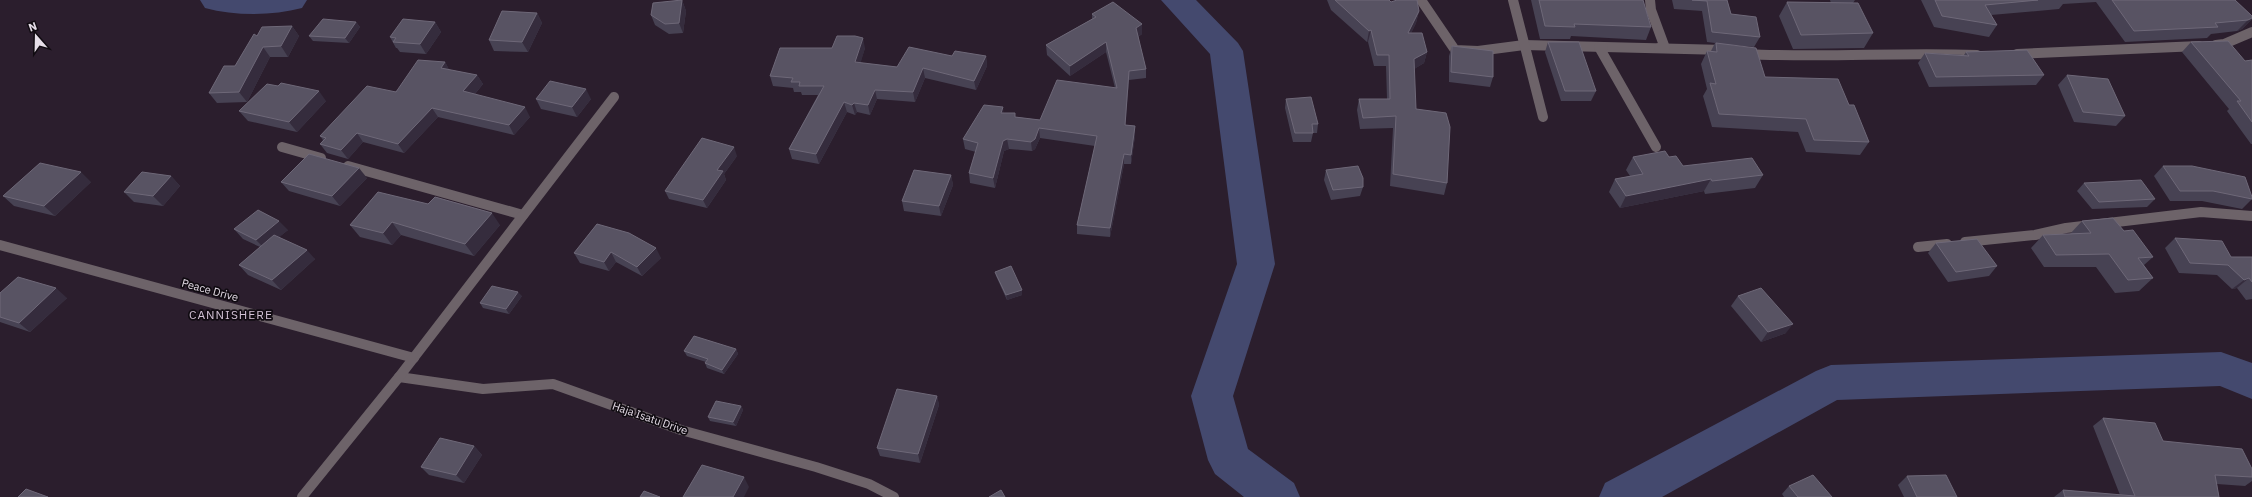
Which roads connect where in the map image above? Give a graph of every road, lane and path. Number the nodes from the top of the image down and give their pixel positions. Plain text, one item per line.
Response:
1 (1421, 0) edge
2 (1513, 0) edge
3 (1650, 0) edge
4 (2252, 32) edge
5 (1524, 45) junction
6 (1599, 47) junction
7 (1665, 48) junction
8 (2010, 54) edge
9 (1988, 55) edge
10 (614, 97) dead end
11 (1543, 117) dead end
12 (1656, 147) dead end
13 (282, 148) dead end
14 (523, 215) junction
15 (2252, 216) edge
16 (0, 245) edge
17 (1918, 247) dead end
18 (414, 358) junction
19 (399, 377) junction
20 (302, 497) edge
21 (894, 497) edge

1 - 5 street
2 - 5 street
3 - 7 street
4 - 8 street
5 - 6 street
5 - 11 street
6 - 7 street
6 - 12 street
7 - 9 street
10 - 14 street
13 - 14 street
14 - 18 street
15 - 17 street
16 - 18 street, Peace Drive
18 - 19 street
19 - 20 street
19 - 21 street, Haja Isatu Drive

